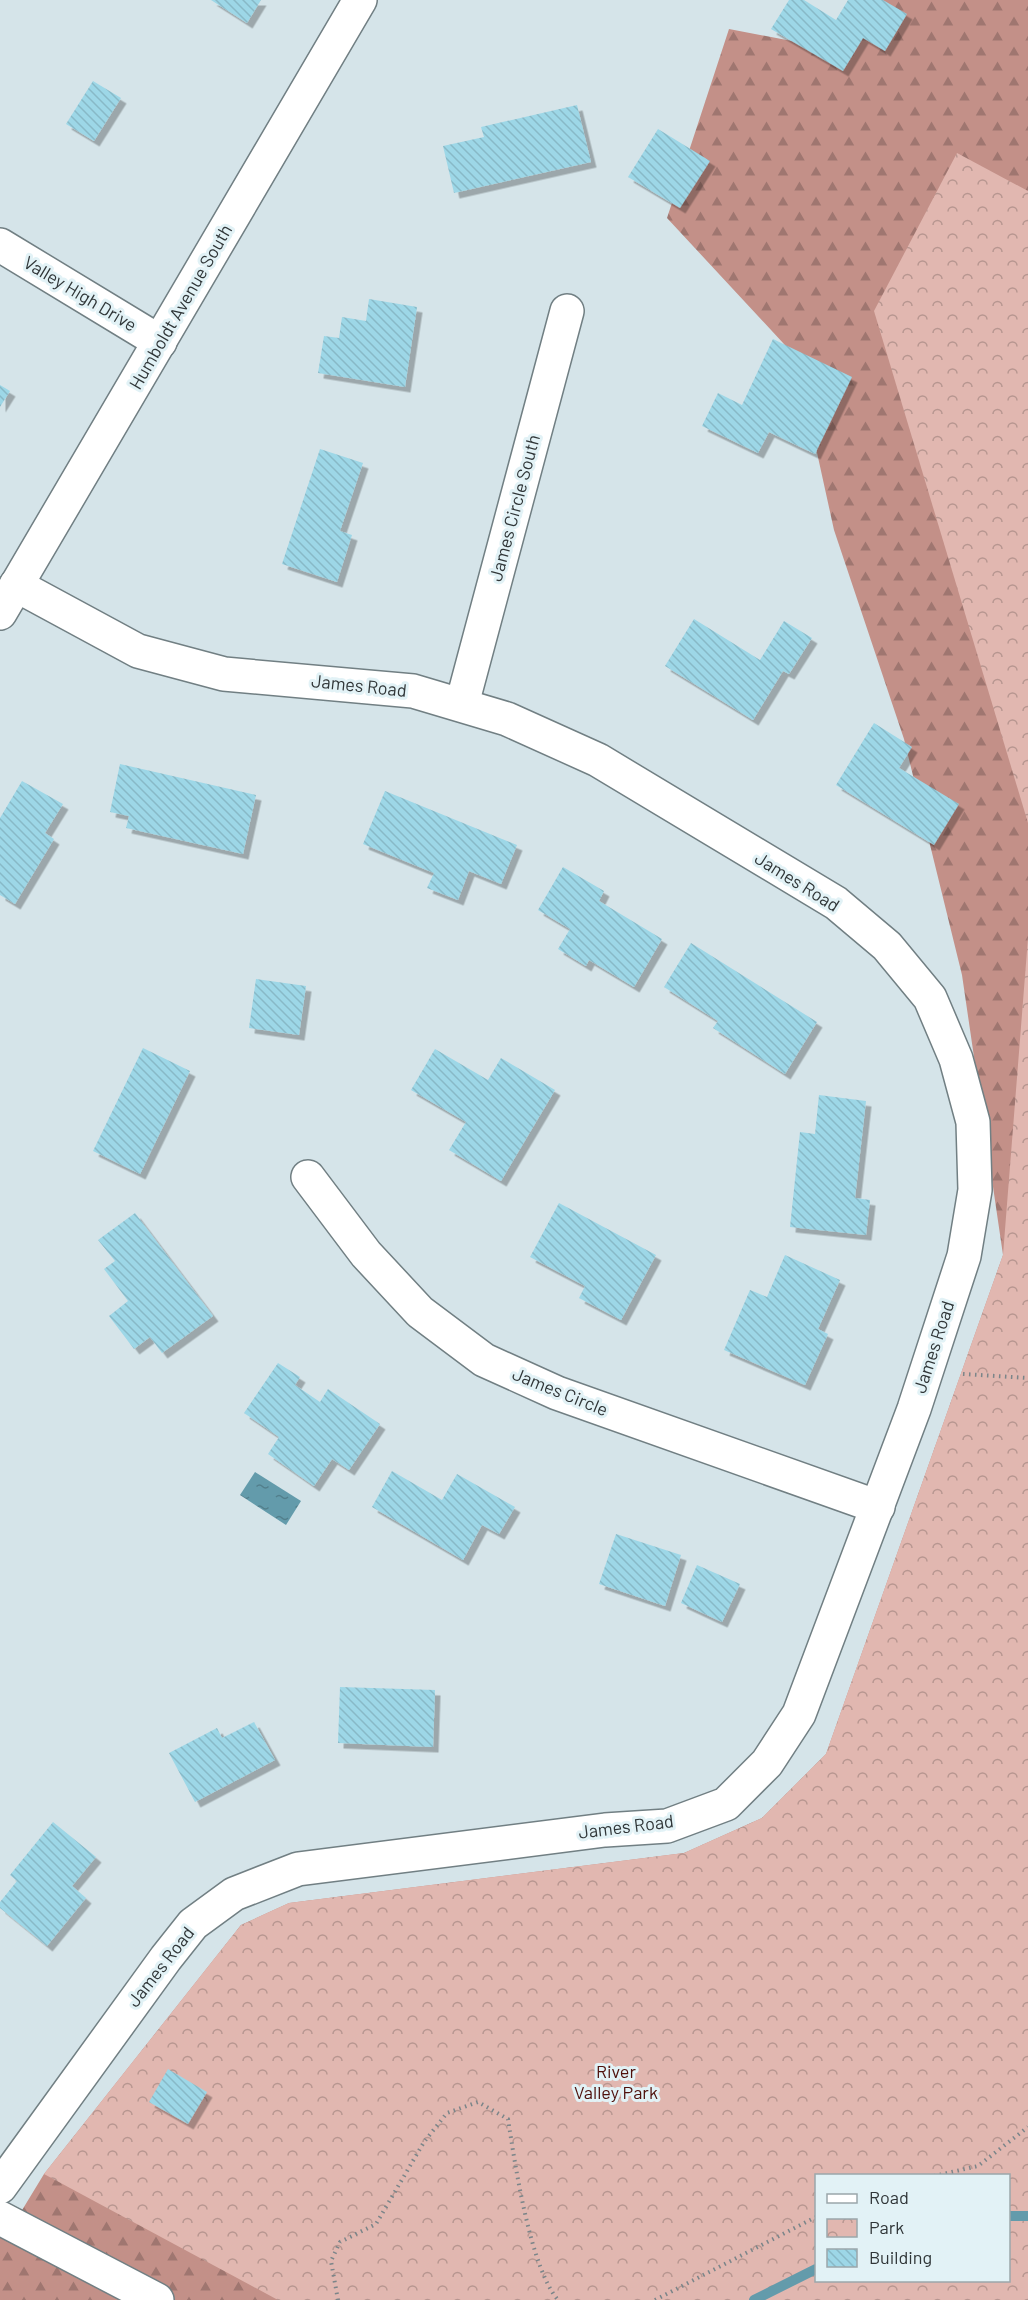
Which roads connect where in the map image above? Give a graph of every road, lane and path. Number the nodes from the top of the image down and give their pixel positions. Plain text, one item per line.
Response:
1 (360, 0) edge
2 (0, 245) edge
3 (567, 311) dead end
4 (160, 342) junction
5 (8, 599) edge
6 (462, 704) junction
7 (308, 1177) dead end
8 (926, 1371) junction
9 (1028, 1378) edge
10 (878, 1507) junction
11 (1028, 2127) edge
12 (939, 2174) edge
13 (0, 2187) edge
14 (0, 2218) edge
15 (815, 2218) edge
16 (157, 2300) edge
17 (338, 2300) edge
18 (558, 2300) edge
19 (655, 2300) edge

1 - 4 street, Humboldt Avenue South
2 - 4 street, Valley High Drive
3 - 6 street, James Circle South
4 - 5 street, Humboldt Avenue South
5 - 6 street, James Road
6 - 8 street, James Road
7 - 10 street, James Circle
8 - 9 path
8 - 10 street, James Road
10 - 13 street, James Road
11 - 12 path
14 - 16 street
15 - 19 path
17 - 18 path

